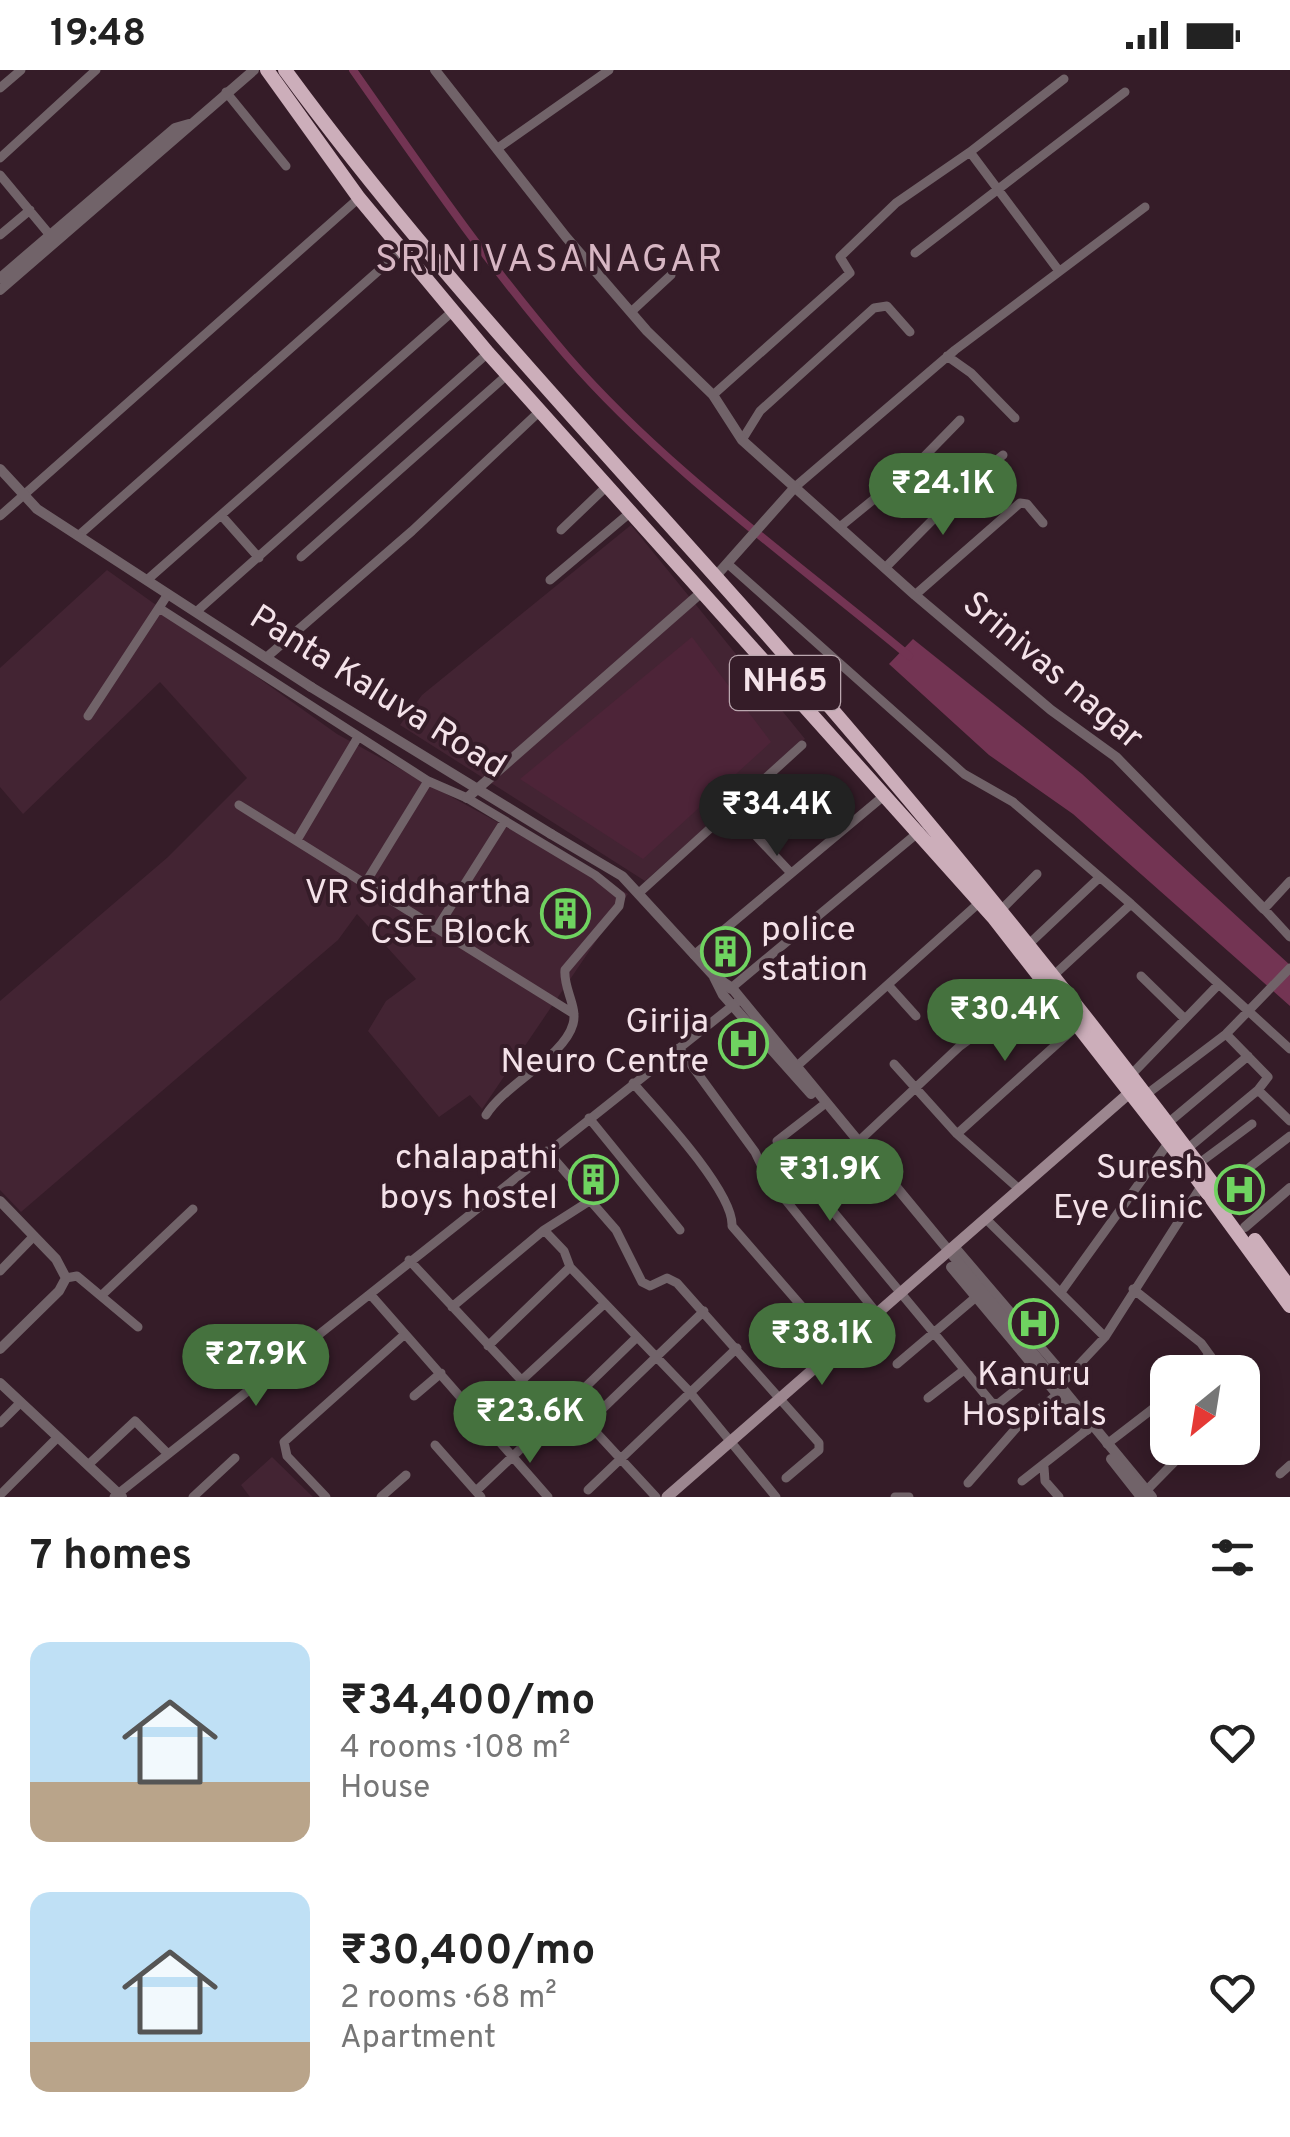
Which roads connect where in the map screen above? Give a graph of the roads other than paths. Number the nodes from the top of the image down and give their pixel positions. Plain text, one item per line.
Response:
1 (21, 70) edge
2 (96, 70) edge
3 (254, 70) edge
4 (267, 70) edge
5 (285, 70) edge
6 (435, 70) edge
7 (609, 70) edge
8 (1064, 79) dead end
9 (0, 88) edge
10 (226, 92) junction
11 (1125, 92) dead end
12 (316, 113) junction
13 (302, 121) junction
14 (189, 124) junction
15 (498, 148) junction
16 (970, 152) junction
17 (0, 158) edge
18 (286, 166) dead end
19 (0, 175) edge
20 (996, 191) junction
21 (360, 198) junction
22 (1144, 206) dead end
23 (30, 210) junction
24 (49, 234) junction
25 (0, 235) edge
26 (402, 250) junction
27 (915, 253) dead end
28 (1059, 271) junction
29 (671, 276) dead end
30 (0, 278) edge
31 (0, 290) edge
32 (454, 311) junction
33 (631, 312) junction
34 (910, 332) dead end
35 (488, 353) junction
36 (947, 356) junction
37 (507, 375) junction
38 (714, 395) junction
39 (540, 411) junction
40 (1014, 418) dead end
41 (960, 420) dead end
42 (742, 440) junction
43 (1004, 454) dead end
44 (0, 469) edge
45 (608, 484) junction
46 (796, 487) junction
47 (22, 496) junction
48 (632, 511) junction
49 (221, 515) junction
50 (0, 516) edge
51 (1043, 524) dead end
52 (840, 526) junction
53 (561, 530) dead end
54 (78, 536) junction
55 (300, 556) dead end
56 (259, 558) junction
57 (728, 564) junction
58 (886, 567) junction
59 (716, 577) junction
60 (148, 580) junction
61 (550, 580) dead end
62 (703, 590) junction
63 (168, 594) junction
64 (916, 595) junction
65 (159, 608) junction
66 (196, 612) junction
67 (268, 656) junction
68 (88, 716) dead end
69 (358, 738) junction
70 (802, 744) dead end
71 (428, 781) junction
72 (886, 794) junction
73 (466, 798) junction
74 (239, 805) dead end
75 (504, 822) junction
76 (920, 831) junction
77 (757, 837) dead end
78 (297, 840) junction
79 (791, 872) junction
80 (1037, 874) dead end
81 (1100, 877) junction
82 (366, 882) junction
83 (1290, 882) edge
84 (639, 893) junction
85 (980, 902) junction
86 (1131, 904) junction
87 (1264, 909) junction
88 (1000, 910) junction
89 (438, 928) junction
90 (1290, 937) edge
91 (1029, 944) junction
92 (694, 955) junction
93 (1290, 968) edge
94 (1141, 976) dead end
95 (1050, 979) junction
96 (1218, 984) junction
97 (889, 986) junction
98 (728, 992) junction
99 (736, 1002) junction
100 (1248, 1012) junction
101 (574, 1014) junction
102 (916, 1016) dead end
103 (1185, 1019) junction
104 (1078, 1025) junction
105 (1226, 1034) junction
106 (1038, 1040) dead end
107 (679, 1048) junction
108 (1290, 1049) edge
109 (1049, 1050) junction
110 (1248, 1056) junction
111 (894, 1064) dead end
112 (797, 1066) junction
113 (632, 1083) junction
114 (913, 1088) junction
115 (1134, 1088) junction
116 (1258, 1090) junction
117 (822, 1106) junction
118 (486, 1115) dead end
119 (588, 1118) junction
120 (1290, 1122) edge
121 (1168, 1123) junction
122 (1252, 1124) dead end
123 (958, 1134) junction
124 (1290, 1136) edge
125 (859, 1141) junction
126 (1169, 1142) junction
127 (1187, 1148) junction
128 (546, 1150) junction
129 (1198, 1164) junction
130 (1202, 1185) junction
131 (1290, 1188) edge
132 (1020, 1189) junction
133 (1218, 1191) junction
134 (591, 1200) junction
135 (0, 1202) edge
136 (193, 1209) dead end
137 (986, 1220) junction
138 (1245, 1227) junction
139 (544, 1230) junction
140 (680, 1230) dead end
141 (34, 1236) junction
142 (949, 1253) junction
143 (409, 1260) junction
144 (570, 1267) junction
145 (0, 1270) edge
146 (66, 1278) junction
147 (1133, 1288) junction
148 (1290, 1288) edge
149 (900, 1292) junction
150 (1061, 1292) junction
151 (370, 1294) junction
152 (102, 1295) junction
153 (976, 1297) junction
154 (603, 1305) junction
155 (1290, 1306) edge
156 (452, 1307) junction
157 (704, 1311) junction
158 (876, 1312) junction
159 (138, 1327) dead end
160 (934, 1332) junction
161 (404, 1334) junction
162 (1104, 1337) junction
163 (636, 1338) junction
164 (488, 1346) junction
165 (838, 1346) junction
166 (737, 1348) junction
167 (0, 1349) edge
168 (654, 1354) junction
169 (1207, 1355) edge
170 (897, 1364) dead end
171 (964, 1370) junction
172 (1038, 1372) junction
173 (441, 1373) junction
174 (522, 1380) junction
175 (0, 1383) edge
176 (1062, 1385) junction
177 (689, 1391) junction
178 (414, 1396) dead end
179 (780, 1397) junction
180 (928, 1398) dead end
181 (20, 1403) junction
182 (568, 1404) junction
183 (1150, 1411) edge
184 (553, 1414) junction
185 (588, 1422) junction
186 (0, 1423) edge
187 (1087, 1430) junction
188 (58, 1438) junction
189 (570, 1440) dead end
190 (729, 1442) junction
191 (1107, 1444) junction
192 (436, 1445) dead end
193 (168, 1454) junction
194 (512, 1456) junction
195 (235, 1458) dead end
196 (620, 1460) junction
197 (88, 1465) junction
198 (1172, 1465) edge
199 (1044, 1466) junction
200 (1290, 1466) edge
201 (406, 1474) dead end
202 (1280, 1474) dead end
203 (786, 1478) dead end
204 (1022, 1482) dead end
205 (968, 1483) dead end
206 (588, 1490) dead end
207 (0, 1494) edge
208 (479, 1494) edge
209 (1145, 1495) edge
210 (118, 1496) edge
211 (192, 1497) edge
212 (326, 1497) edge
213 (381, 1497) edge
214 (548, 1497) edge
215 (656, 1497) edge
216 (666, 1497) edge
217 (776, 1497) edge
218 (895, 1497) edge
219 (909, 1497) edge
220 (1059, 1497) edge

1 - 9 street
2 - 17 street
3 - 10 street
4 - 13 highway, NH65
5 - 12 highway, NH65
6 - 15 street, Srinivas nagar
7 - 15 street
8 - 16 street
10 - 14 street
10 - 18 street
11 - 20 street
12 - 13 highway
12 - 59 highway, NH65
13 - 21 highway, NH65
14 - 24 street
14 - 31 street
15 - 33 street, Srinivas nagar
16 - 20 street
16 - 38 street
19 - 23 street
20 - 27 street
20 - 28 street
21 - 26 highway, NH65
21 - 47 street
22 - 28 street
23 - 24 street
23 - 25 street
24 - 30 street
26 - 32 highway, NH65
26 - 54 street
28 - 36 street
29 - 33 street
32 - 35 highway, NH65
32 - 49 street
33 - 38 street, Srinivas nagar
34 - 42 street
35 - 37 highway, NH65
35 - 56 street
36 - 40 street
36 - 46 street
37 - 39 highway, NH65
37 - 55 street
38 - 42 street, Srinivas nagar
39 - 45 highway, NH65
39 - 67 street
41 - 52 street
42 - 46 street, Srinivas nagar
43 - 58 street
44 - 47 street, Panta Kaluva Road
45 - 48 highway, NH65
45 - 53 street
46 - 52 street, Srinivas nagar
46 - 57 street
47 - 50 street
47 - 54 street, Panta Kaluva Road
48 - 61 street
48 - 62 highway, NH65
49 - 56 street
49 - 60 street
51 - 64 street
52 - 58 street, Srinivas nagar
54 - 60 street, Panta Kaluva Road
56 - 66 street
57 - 59 street
57 - 81 street
58 - 64 street, Srinivas nagar
59 - 88 highway, NH65
60 - 63 street, Panta Kaluva Road
62 - 72 highway, NH65
62 - 73 street
63 - 65 street
63 - 66 street, Panta Kaluva Road
64 - 87 street, Srinivas nagar
65 - 68 street
65 - 69 street
66 - 67 street, Panta Kaluva Road
67 - 84 street, Panta Kaluva Road, bridge
69 - 71 street
69 - 78 street
70 - 84 street
71 - 73 street
71 - 82 street
72 - 76 highway, NH65
72 - 79 street
73 - 75 street
74 - 78 street
75 - 89 street
75 - 101 street
76 - 85 highway, NH65
76 - 98 street
77 - 79 street
78 - 82 street
79 - 92 street
80 - 88 street
81 - 86 street
81 - 91 street
82 - 89 street
83 - 87 street
84 - 92 street, Panta Kaluva Road
85 - 95 highway, NH65
85 - 97 street
86 - 95 street
86 - 96 street
87 - 90 street
88 - 91 highway, NH65
89 - 101 street
91 - 95 highway, NH65
92 - 98 street, Panta Kaluva Road
93 - 100 street
94 - 103 street
95 - 104 highway, NH65
95 - 114 street
95 - 115 highway, NH65
96 - 100 street
96 - 103 street
97 - 102 street
97 - 112 street
98 - 99 street, Panta Kaluva Road
99 - 107 street
99 - 112 street, Panta Kaluva Road
99 - 117 street, Panta Kaluva Road
100 - 105 street
100 - 108 street
101 - 118 street
103 - 115 street
104 - 109 street
104 - 115 highway, NH65
105 - 110 street
105 - 115 street
106 - 109 street
107 - 113 street
107 - 158 street
109 - 123 street
110 - 116 street
110 - 121 street
111 - 114 street
112 - 125 street, Panta Kaluva Road
113 - 119 street
113 - 165 street
114 - 123 street
114 - 125 street
115 - 121 highway, NH65
115 - 126 highway, NH65
115 - 132 main road
116 - 120 street
116 - 127 street
117 - 142 street, Panta Kaluva Road
117 - 149 street
119 - 128 street
119 - 140 street
121 - 127 highway, NH65
122 - 129 street
123 - 132 street
124 - 133 street
125 - 142 street, Panta Kaluva Road
126 - 130 highway, NH65
126 - 150 street
127 - 129 highway, NH65
128 - 134 street
128 - 143 street
129 - 133 highway, NH65
130 - 147 street
130 - 155 highway, NH65
131 - 138 street
132 - 137 main road
133 - 138 highway, NH65
134 - 139 street
134 - 157 street
135 - 141 street
136 - 152 street
137 - 142 main road
137 - 150 street
138 - 148 highway, NH65
139 - 144 street
139 - 156 street
141 - 145 street
141 - 146 street
142 - 149 main road
142 - 153 street, Panta Kaluva Road
142 - 176 street, Panta Kaluva Road
143 - 151 street
143 - 156 street
144 - 154 street
144 - 164 street
146 - 152 street
146 - 167 street
147 - 162 street
147 - 169 street
149 - 158 main road
149 - 160 street
150 - 162 street
151 - 161 street
151 - 193 street
152 - 159 street
153 - 160 street
153 - 172 street, Panta Kaluva Road
154 - 163 street
154 - 174 street
156 - 164 street
157 - 166 street
157 - 168 street
158 - 165 main road
160 - 170 street
160 - 171 street
161 - 173 street
161 - 212 street
162 - 176 street
163 - 168 street
163 - 182 street
164 - 174 street
165 - 179 main road
166 - 177 street
166 - 179 street
168 - 177 street
168 - 185 street
171 - 172 street
171 - 180 street
172 - 176 street, Panta Kaluva Road
173 - 178 street
173 - 194 street
174 - 184 street
175 - 181 street
176 - 187 street, Panta Kaluva Road
176 - 191 street, Panta Kaluva Road
176 - 205 street
177 - 190 street
177 - 196 street
179 - 190 main road
179 - 203 street
181 - 186 street
181 - 188 street
182 - 184 street
182 - 185 street
183 - 191 street
184 - 194 street
185 - 189 street
185 - 196 street
187 - 199 street
187 - 209 street, Panta Kaluva Road
188 - 197 street
188 - 207 street
190 - 216 main road
190 - 217 street
191 - 209 street, Panta Kaluva Road
192 - 208 street
193 - 197 street
193 - 210 street
194 - 208 street
194 - 214 street
195 - 211 street
196 - 206 street
196 - 215 street
197 - 210 street
198 - 209 street
199 - 204 street
199 - 220 street
200 - 202 street
201 - 213 street
218 - 219 street

